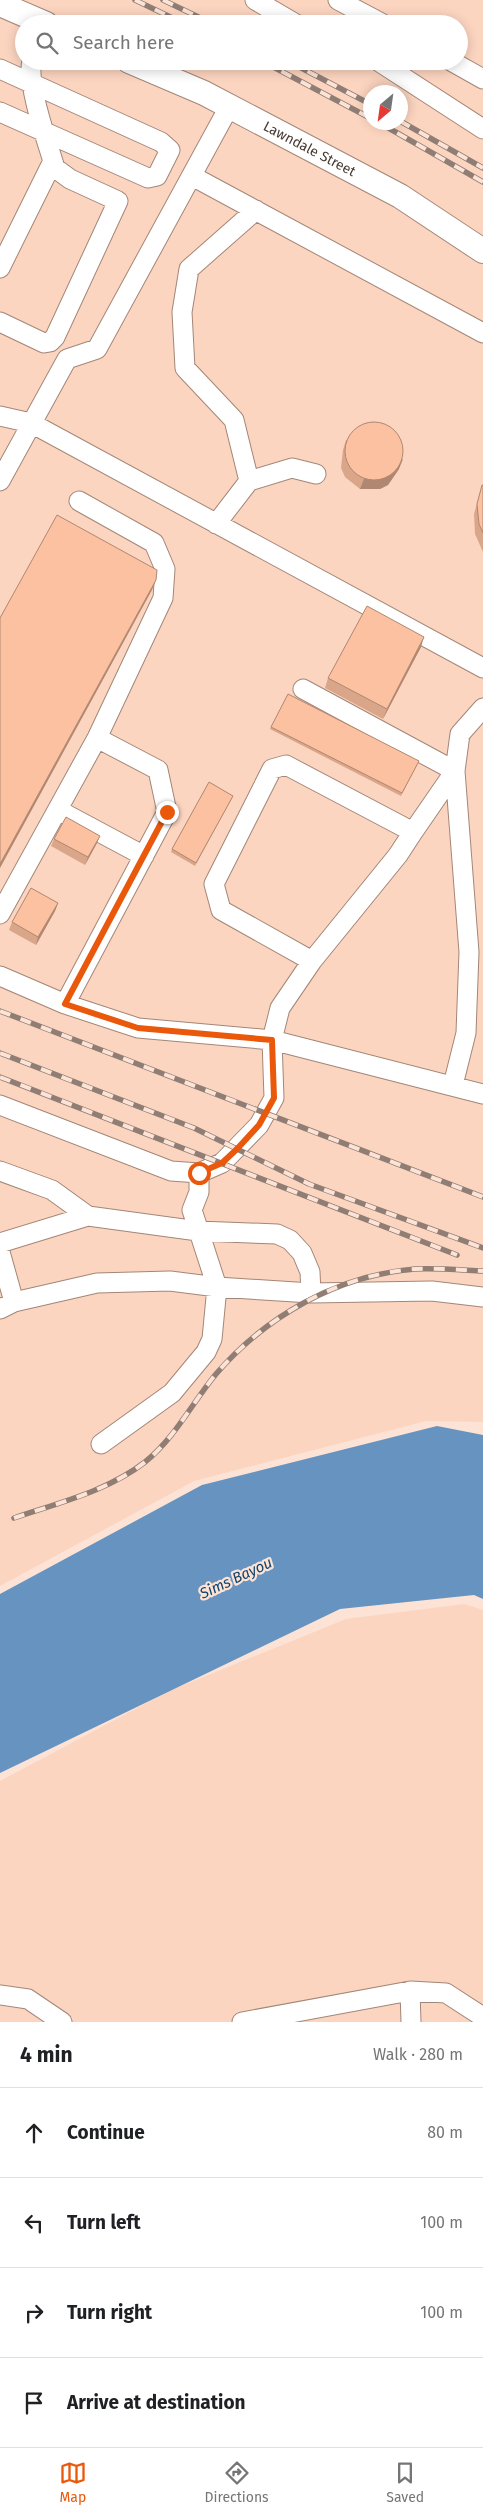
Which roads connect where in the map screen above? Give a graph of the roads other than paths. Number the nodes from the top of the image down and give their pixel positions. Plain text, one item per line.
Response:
1 (255, 0) edge
2 (338, 0) edge
3 (0, 4) edge
4 (25, 15) edge
5 (281, 15) edge
6 (366, 15) edge
7 (0, 69) edge
8 (30, 70) edge
9 (149, 70) edge
10 (392, 70) edge
11 (467, 70) edge
12 (483, 79) edge
13 (33, 83) junction
14 (229, 107) junction
15 (0, 112) edge
16 (483, 128) edge
17 (45, 132) junction
18 (53, 161) junction
19 (192, 176) junction
20 (256, 210) junction
21 (483, 251) edge
22 (0, 268) edge
23 (0, 322) edge
24 (483, 334) edge
25 (0, 416) edge
26 (30, 423) junction
27 (316, 474) dead end
28 (0, 481) edge
29 (249, 481) junction
30 (79, 500) dead end
31 (216, 524) junction
32 (483, 668) edge
33 (303, 689) dead end
34 (483, 708) edge
35 (97, 738) junction
36 (455, 771) junction
37 (58, 810) junction
38 (413, 832) junction
39 (144, 856) junction
40 (0, 914) edge
41 (476, 953) edge
42 (312, 961) junction
43 (0, 976) edge
44 (65, 1004) junction
45 (272, 1040) junction
46 (453, 1085) junction
47 (483, 1094) edge
48 (0, 1105) edge
49 (0, 1172) edge
50 (199, 1173) junction
51 (88, 1216) junction
52 (198, 1230) junction
53 (0, 1243) edge
54 (0, 1252) edge
55 (217, 1287) junction
56 (311, 1293) junction
57 (483, 1297) edge
58 (7, 1305) edge
59 (101, 1444) dead end
60 (410, 1991) junction
61 (0, 1995) edge
62 (483, 2017) edge
63 (62, 2022) edge
64 (242, 2022) edge
65 (411, 2022) edge

1 - 5 lane
2 - 6 lane
3 - 4 main road
7 - 13 lane
8 - 13 lane
9 - 14 main road, Lawndale Street
10 - 16 lane
11 - 12 lane
13 - 17 lane
13 - 17 lane
14 - 19 lane
14 - 21 main road, Lawndale Street
15 - 17 lane
17 - 18 lane
18 - 22 lane
18 - 23 lane
19 - 20 lane
19 - 26 lane
20 - 24 lane
20 - 29 lane
25 - 26 lane
26 - 28 lane
26 - 31 lane
27 - 29 lane
29 - 31 lane
30 - 35 lane
31 - 32 lane
33 - 36 lane
34 - 36 lane
35 - 37 lane
35 - 39 lane
36 - 38 lane
36 - 41 lane
37 - 39 lane
37 - 40 lane
38 - 42 lane
38 - 42 lane
39 - 44 lane
41 - 46 lane
42 - 45 lane
43 - 44 lane
44 - 45 lane
45 - 46 lane
45 - 50 lane
46 - 47 lane
48 - 50 lane
49 - 51 lane
50 - 52 lane
51 - 52 lane
51 - 53 lane
52 - 55 lane
52 - 56 lane
54 - 58 lane
55 - 56 lane
55 - 58 lane
55 - 59 lane
56 - 57 lane
60 - 62 lane
60 - 64 lane
60 - 65 lane
61 - 63 lane

